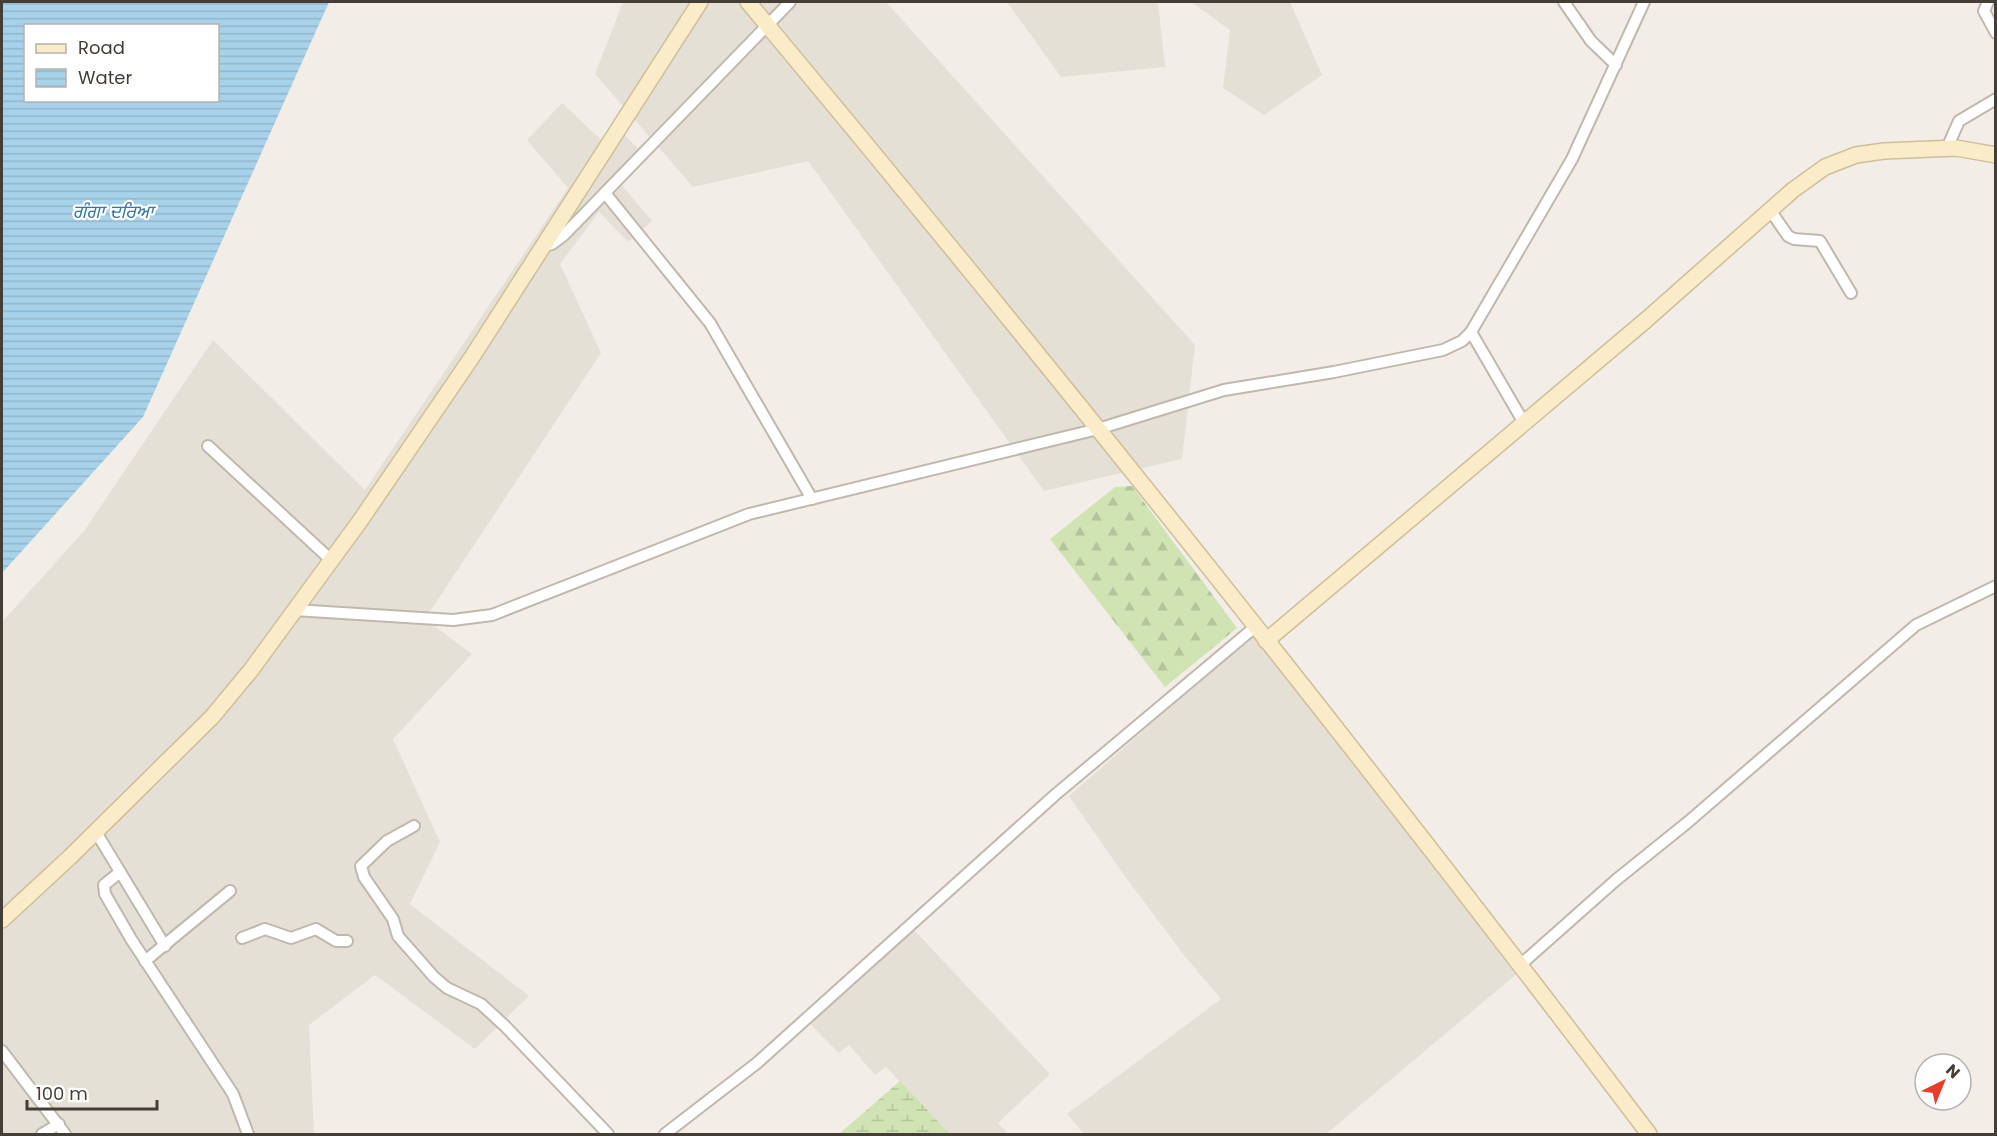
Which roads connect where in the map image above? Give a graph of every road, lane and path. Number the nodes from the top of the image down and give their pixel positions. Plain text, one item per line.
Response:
1 (700, 2) edge
2 (748, 2) edge
3 (790, 2) edge
4 (1564, 2) edge
5 (1644, 2) edge
6 (1988, 2) edge
7 (768, 26) junction
8 (1995, 33) edge
9 (1616, 65) junction
10 (1995, 99) edge
11 (1947, 148) junction
12 (1995, 155) edge
13 (605, 193) junction
14 (1770, 210) junction
15 (543, 246) junction
16 (1851, 293) dead end
17 (1471, 332) junction
18 (1524, 423) junction
19 (1098, 429) junction
20 (208, 446) dead end
21 (812, 499) junction
22 (331, 560) junction
23 (1995, 586) edge
24 (294, 610) junction
25 (1256, 627) junction
26 (1266, 641) junction
27 (414, 826) dead end
28 (96, 832) junction
29 (120, 872) junction
30 (230, 891) dead end
31 (2, 920) edge
32 (242, 938) dead end
33 (347, 941) dead end
34 (165, 946) junction
35 (145, 961) junction
36 (1519, 966) junction
37 (2, 1051) edge
38 (59, 1124) junction
39 (42, 1134) edge
40 (65, 1134) edge
41 (248, 1134) edge
42 (608, 1134) edge
43 (665, 1134) edge
44 (1649, 1134) edge

1 - 15 main road
2 - 7 main road
3 - 7 street
4 - 9 street
5 - 9 street
6 - 8 street
7 - 13 street
7 - 19 main road
9 - 17 street
10 - 11 street
11 - 12 main road
11 - 14 main road
13 - 15 street
13 - 21 street
14 - 16 street
14 - 18 main road
15 - 22 main road
17 - 18 street
17 - 19 street
18 - 26 main road
19 - 21 street
19 - 25 main road
20 - 22 street
21 - 24 street
22 - 24 main road
23 - 36 street
24 - 28 main road
25 - 26 main road
25 - 43 street
26 - 36 main road
27 - 42 street
28 - 29 street
28 - 31 main road
29 - 34 street
29 - 35 street
30 - 34 street
32 - 33 street
34 - 35 street
35 - 41 street
36 - 44 main road
37 - 38 street
38 - 39 street
38 - 40 street

